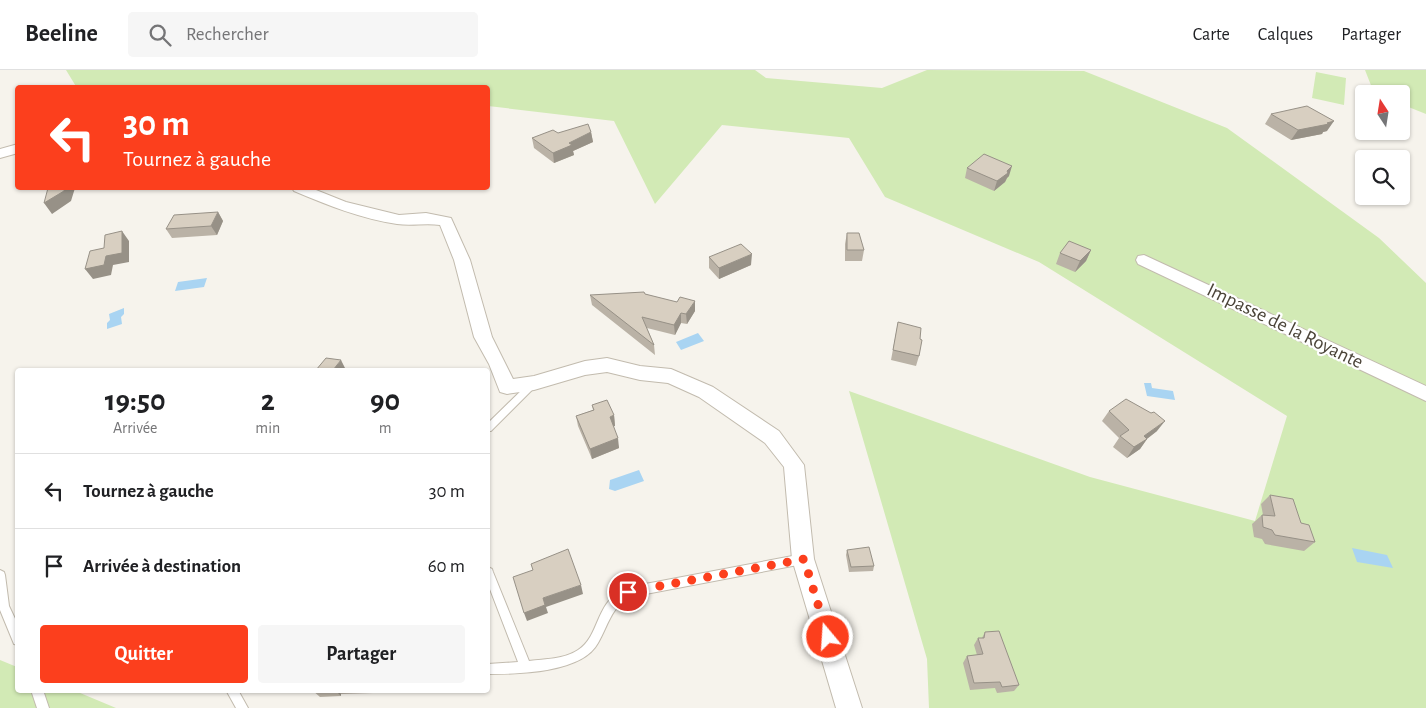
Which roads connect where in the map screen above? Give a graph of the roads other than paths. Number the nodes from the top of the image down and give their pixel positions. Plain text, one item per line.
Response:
1 (15, 149) edge
2 (0, 154) edge
3 (304, 190) edge
4 (1144, 260) dead end
5 (534, 383) junction
6 (1426, 394) edge
7 (490, 426) edge
8 (804, 559) junction
9 (0, 576) edge
10 (490, 577) edge
11 (15, 633) edge
12 (524, 666) junction
13 (490, 669) edge
14 (38, 693) edge
15 (234, 693) edge
16 (43, 708) edge
17 (242, 708) edge
18 (849, 708) edge

1 - 2 street
3 - 5 street
4 - 6 street, Impasse de la Royante
5 - 7 lane
5 - 8 street
8 - 12 lane
8 - 18 street
9 - 11 lane
10 - 12 lane
12 - 13 lane
14 - 16 lane
15 - 17 lane

